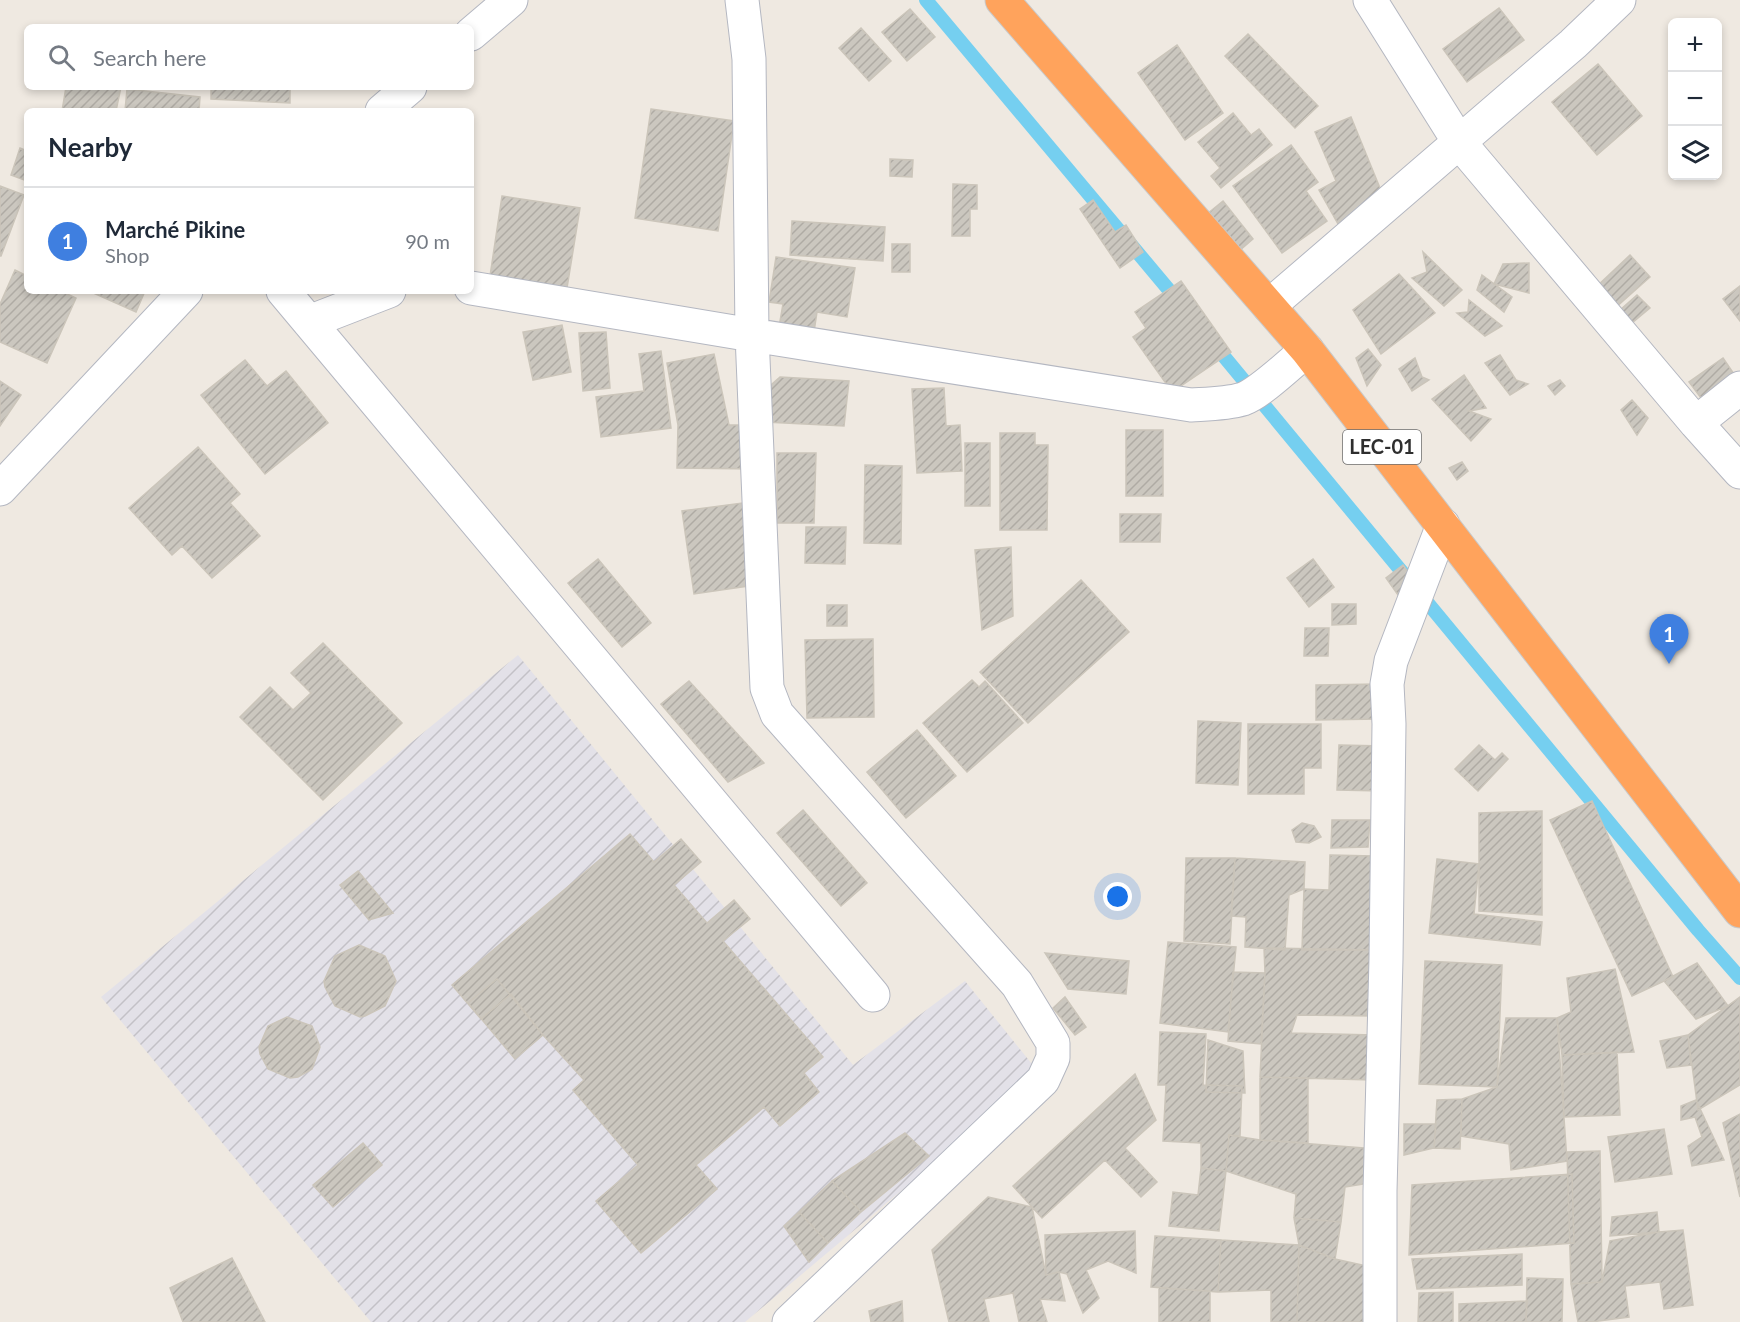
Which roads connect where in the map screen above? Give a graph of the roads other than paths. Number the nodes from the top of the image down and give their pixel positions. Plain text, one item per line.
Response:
1 (511, 0) edge
2 (742, 0) edge
3 (1370, 0) edge
4 (1618, 0) edge
5 (1012, 4) edge
6 (474, 31) edge
7 (406, 90) edge
8 (386, 108) edge
9 (1459, 142) junction
10 (474, 289) edge
11 (183, 294) edge
12 (286, 294) edge
13 (381, 294) edge
14 (1269, 306) junction
15 (309, 322) junction
16 (752, 335) junction
17 (1307, 350) junction
18 (1740, 388) edge
19 (1696, 423) junction
20 (1740, 472) edge
21 (0, 489) edge
22 (1443, 525) junction
23 (1740, 911) edge
24 (873, 995) dead end
25 (789, 1322) edge
26 (1380, 1322) edge

1 - 6 street
2 - 16 street
3 - 9 street
4 - 9 street
5 - 14 highway, LEC-01
7 - 8 street
9 - 14 street
9 - 19 street
10 - 16 street
11 - 21 street
12 - 15 street
13 - 15 street
14 - 17 highway, LEC-01
15 - 24 street
16 - 17 street
16 - 25 street
17 - 22 highway, LEC-01
18 - 19 street
19 - 20 street
22 - 23 highway, LEC-01
22 - 26 street

